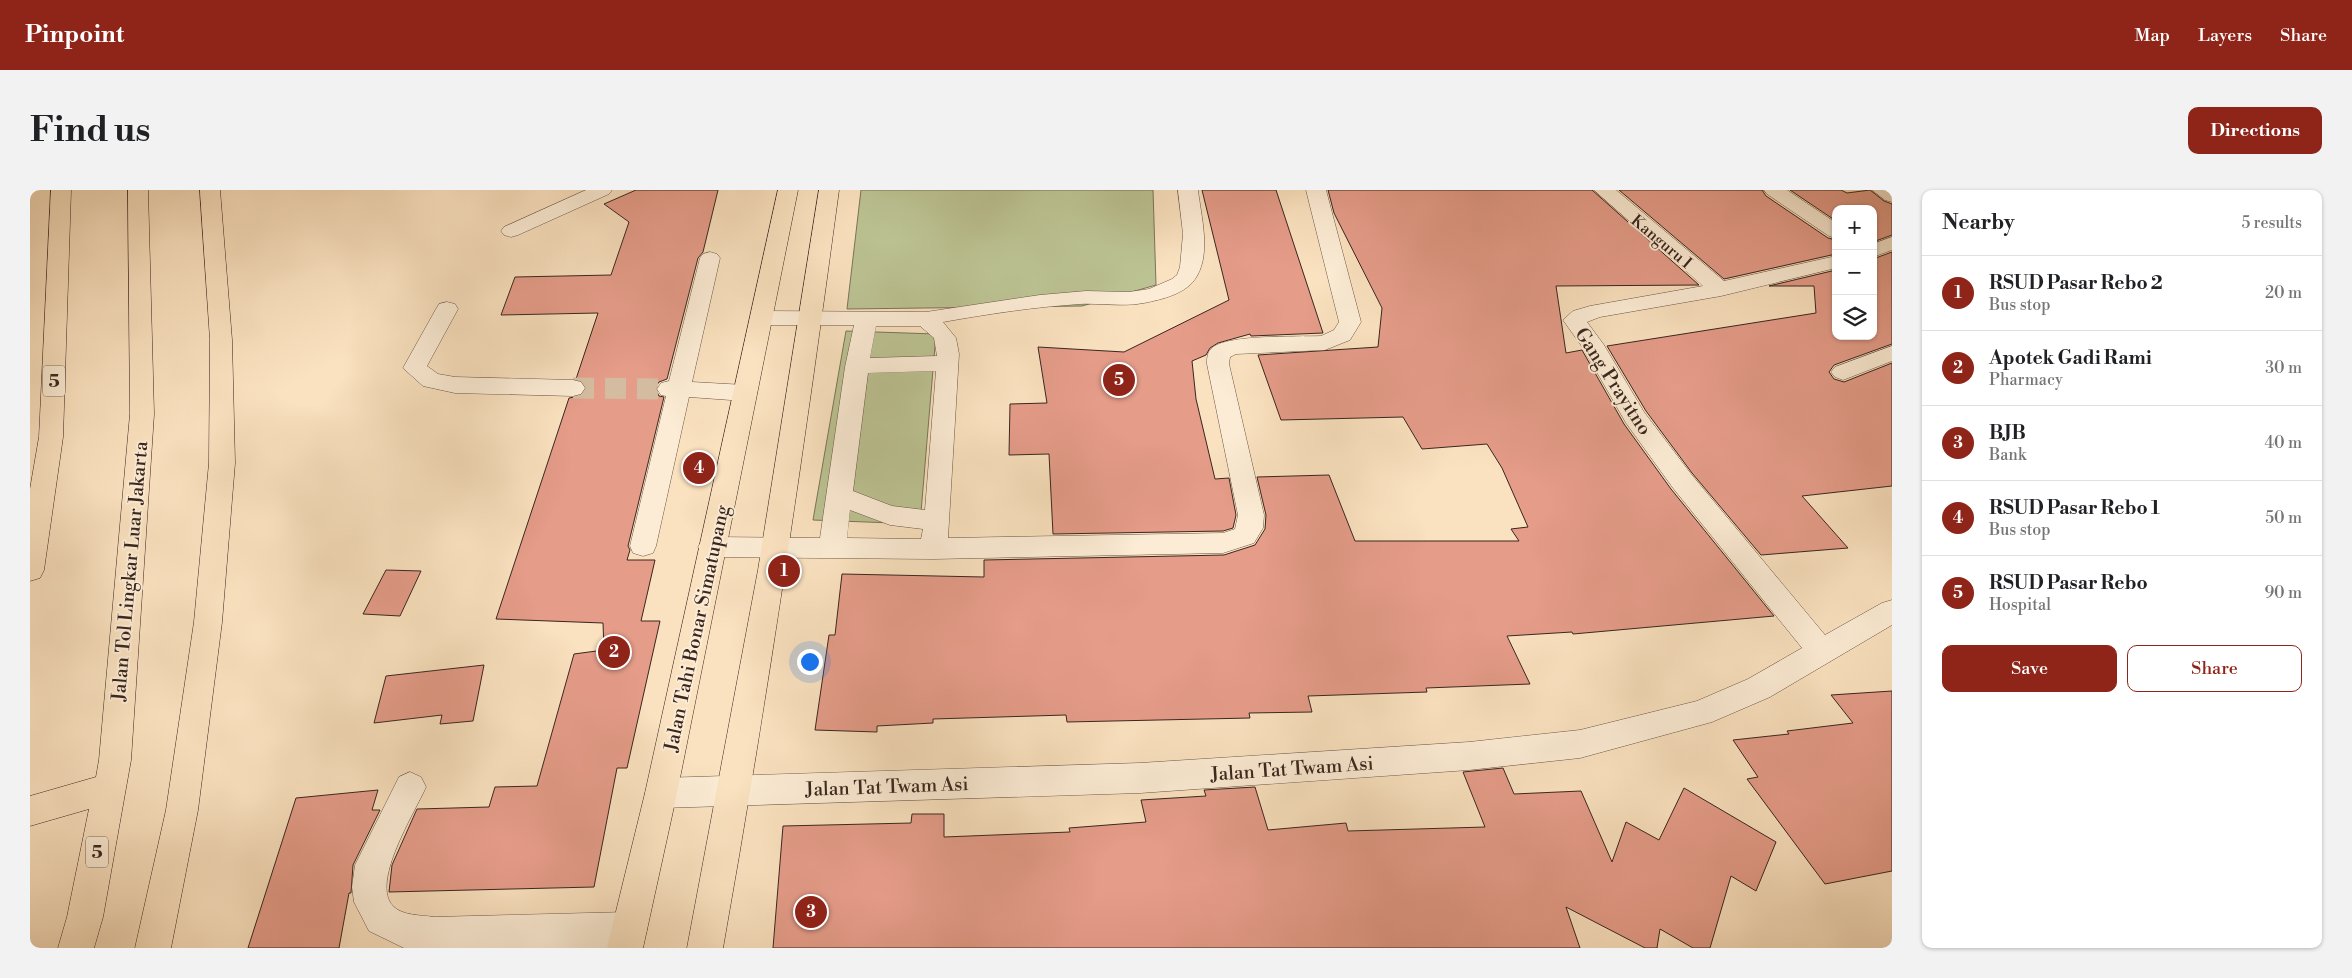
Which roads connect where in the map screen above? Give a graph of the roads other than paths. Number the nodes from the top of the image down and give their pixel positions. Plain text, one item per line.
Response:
1 (61, 190) edge
2 (138, 190) edge
3 (210, 190) edge
4 (602, 190) edge
5 (788, 190) edge
6 (828, 190) edge
7 (1188, 190) edge
8 (1316, 190) edge
9 (1604, 190) edge
10 (1774, 190) edge
11 (1882, 190) edge
12 (1892, 196) edge
13 (1832, 229) edge
14 (511, 232) dead end
15 (1892, 243) edge
16 (1877, 249) edge
17 (710, 258) dead end
18 (1832, 263) edge
19 (1721, 290) junction
20 (447, 309) dead end
21 (762, 318) junction
22 (810, 319) junction
23 (926, 319) junction
24 (866, 320) junction
25 (1892, 353) edge
26 (948, 363) junction
27 (856, 367) junction
28 (1843, 372) dead end
29 (573, 388) tunnel mouth
30 (674, 389) junction
31 (745, 393) junction
32 (840, 496) junction
33 (938, 521) junction
34 (643, 546) dead end
35 (712, 547) junction
36 (774, 548) junction
37 (832, 548) junction
38 (933, 549) junction
39 (30, 570) edge
40 (1892, 611) edge
41 (1822, 652) junction
42 (410, 787) dead end
43 (110, 788) junction
44 (736, 790) junction
45 (661, 793) junction
46 (30, 811) edge
47 (627, 939) edge
48 (76, 948) edge
49 (153, 948) edge
50 (705, 948) edge

1 - 39 highway, 5
2 - 43 highway, Jalan Tol Lingkar Luar Jakarta / 5
3 - 49 highway
4 - 14 street
5 - 21 highway, Jalan Tahi Bonar Simatupang
6 - 22 highway
7 - 23 street
8 - 38 street
9 - 19 street, Kanguru I
10 - 13 street
11 - 12 street
15 - 16 street
17 - 30 street
18 - 19 street, Gang Prayitno
19 - 41 street, Gang Prayitno
20 - 29 street
21 - 22 street
21 - 31 highway, Jalan Tahi Bonar Simatupang
22 - 24 street
22 - 36 highway
23 - 24 street
23 - 26 street
24 - 27 street
25 - 28 street
26 - 27 street
26 - 33 street
27 - 32 street
30 - 31 street
30 - 34 street
31 - 35 highway, Jalan Tahi Bonar Simatupang
32 - 33 street
32 - 37 street
33 - 38 street
35 - 36 street
35 - 45 highway, Jalan Tahi Bonar Simatupang
36 - 37 street
36 - 44 highway
37 - 38 street
40 - 41 street, Jalan Tat Twam Asi
41 - 44 street, Jalan Tat Twam Asi
42 - 47 street
43 - 46 highway
43 - 48 highway, Jalan Tol Lingkar Luar Jakarta / 5
44 - 45 street, Jalan Tat Twam Asi
44 - 50 highway
45 - 47 highway, Jalan Tahi Bonar Simatupang

